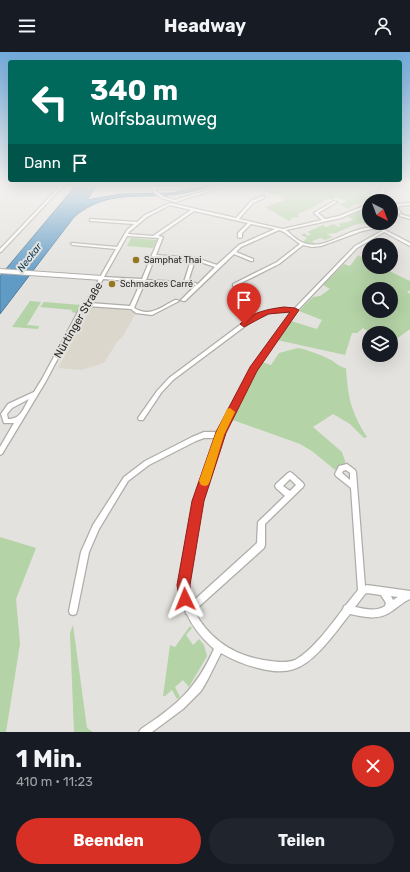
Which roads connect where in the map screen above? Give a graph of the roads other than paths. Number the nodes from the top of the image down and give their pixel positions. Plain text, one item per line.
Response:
1 (34, 215) edge
2 (150, 215) edge
3 (186, 215) edge
4 (219, 215) edge
5 (240, 215) edge
6 (318, 215) edge
7 (347, 215) edge
8 (401, 215) dead end
9 (237, 218) junction
10 (410, 218) edge
11 (91, 220) dead end
12 (325, 221) junction
13 (251, 222) junction
14 (137, 223) junction
15 (280, 229) junction
16 (362, 229) edge
17 (383, 230) joint
18 (126, 234) junction
19 (156, 236) junction
20 (240, 237) dead end
21 (408, 239) dead end
22 (402, 241) junction
23 (73, 244) dead end
24 (302, 244) junction
25 (410, 245) edge
26 (118, 248) junction
27 (0, 251) edge
28 (234, 252) junction
29 (153, 256) junction
30 (193, 259) junction
31 (252, 260) dead end
32 (218, 267) junction
33 (0, 270) edge
34 (102, 278) junction
35 (143, 281) junction
36 (185, 284) junction
37 (195, 284) dead end
38 (234, 285) dead end
39 (183, 300) dead end
40 (177, 301) dead end
41 (86, 304) junction
42 (132, 308) junction
43 (295, 310) junction
44 (35, 394) junction
45 (22, 417) junction
46 (141, 418) dead end
47 (220, 435) junction
48 (0, 452) edge
49 (353, 486) dead end
50 (290, 496) dead end
51 (362, 591) junction
52 (383, 591) junction
53 (410, 595) edge
54 (389, 607) junction
55 (347, 610) junction
56 (72, 611) dead end
57 (189, 611) junction
58 (219, 648) junction
59 (144, 732) edge

1 - 27 street
2 - 14 street, Nürtinger Straße
3 - 19 street
4 - 9 street
5 - 9 street
6 - 12 street
7 - 12 street
8 - 10 street
9 - 13 street
11 - 14 street
12 - 15 street
13 - 15 street
13 - 20 street
14 - 18 street, Nürtinger Straße
15 - 24 street
15 - 28 street
16 - 24 street
17 - 22 street
17 - 43 street
18 - 19 street
18 - 26 street, Nürtinger Straße
19 - 29 street
21 - 22 street
22 - 25 street
23 - 26 street
24 - 38 street
26 - 34 street, Nürtinger Straße
28 - 31 street
28 - 32 street
29 - 30 street
29 - 35 street
30 - 32 street
30 - 36 street
32 - 39 street
33 - 34 street
34 - 35 street
34 - 41 street, Nürtinger Straße
35 - 36 street
35 - 42 street
36 - 37 street
40 - 42 street
41 - 42 street
41 - 44 street, Nürtinger Straße
43 - 46 street
43 - 47 street
44 - 45 street, Nürtinger Straße
44 - 45 street
45 - 48 street, Nürtinger Straße
47 - 56 street
47 - 57 street
49 - 51 street
50 - 57 street
51 - 52 street
51 - 55 street
52 - 53 street
52 - 54 street
53 - 54 street
54 - 55 street
55 - 58 street
57 - 58 street
58 - 59 street

